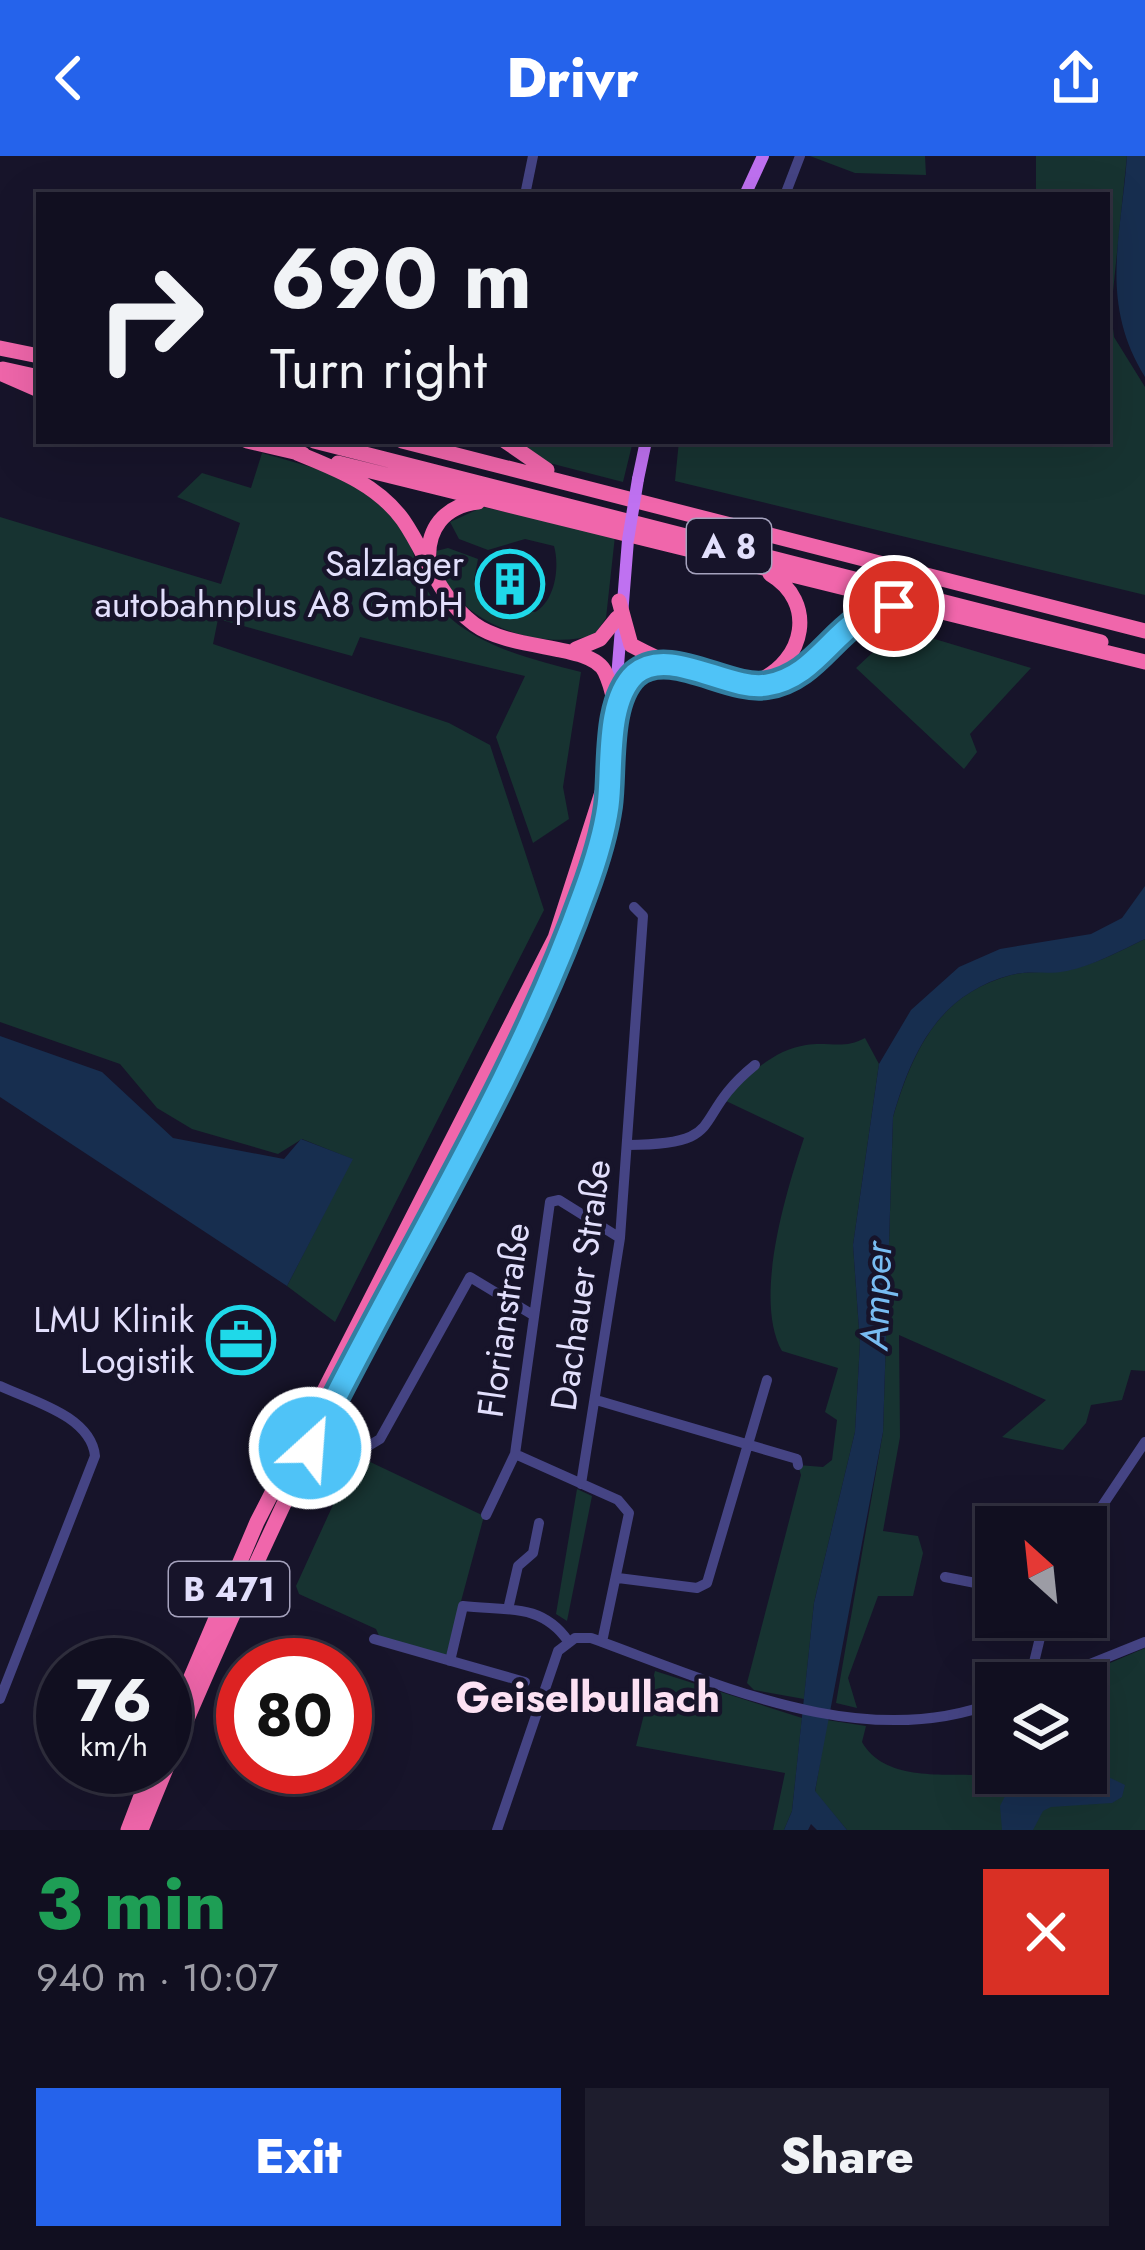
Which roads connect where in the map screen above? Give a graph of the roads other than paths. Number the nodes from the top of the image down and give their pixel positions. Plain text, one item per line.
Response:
1 (532, 156) edge
2 (763, 156) edge
3 (800, 156) edge
4 (526, 192) edge
5 (746, 192) edge
6 (786, 192) edge
7 (0, 347) edge
8 (36, 355) edge
9 (0, 371) edge
10 (36, 377) edge
11 (36, 389) edge
12 (260, 444) edge
13 (325, 444) edge
14 (415, 444) edge
15 (508, 444) edge
16 (645, 444) edge
17 (297, 453) junction
18 (566, 480) junction
19 (496, 502) junction
20 (746, 562) junction
21 (430, 572) junction
22 (921, 608) junction
23 (618, 609) junction
24 (1145, 632) edge
25 (574, 650) junction
26 (1145, 658) edge
27 (674, 665) junction
28 (737, 683) junction
29 (614, 710) junction
30 (614, 736) junction
31 (611, 766) junction
32 (634, 907) dead end
33 (755, 1065) dead end
34 (628, 1145) junction
35 (620, 1238) junction
36 (533, 1315) junction
37 (767, 1380) dead end
38 (0, 1386) edge
39 (596, 1400) junction
40 (1145, 1442) edge
41 (749, 1444) junction
42 (370, 1445) dead end
43 (515, 1454) junction
44 (798, 1465) dead end
45 (581, 1484) junction
46 (1102, 1506) edge
47 (486, 1515) dead end
48 (539, 1523) dead end
49 (946, 1576) dead end
50 (618, 1578) junction
51 (975, 1582) edge
52 (509, 1606) junction
53 (374, 1639) dead end
54 (568, 1641) junction
55 (602, 1642) junction
56 (1145, 1642) edge
57 (450, 1661) junction
58 (1095, 1662) edge
59 (192, 1676) edge
60 (525, 1682) dead end
61 (0, 1699) edge
62 (975, 1708) edge
63 (142, 1794) edge
64 (128, 1830) edge
65 (141, 1830) edge
66 (497, 1830) edge

1 - 4 street
2 - 5 main road
3 - 6 street
7 - 8 highway
9 - 10 highway
9 - 11 highway
12 - 17 highway
13 - 26 highway, A 8
14 - 18 highway, A 8
15 - 18 highway
16 - 23 main road, B 471, bridge
17 - 19 highway
17 - 21 highway
18 - 24 highway, A 8
19 - 20 highway
19 - 21 highway
20 - 22 highway
20 - 28 highway
21 - 25 highway
22 - 26 highway
22 - 28 highway
23 - 25 highway
23 - 27 highway
23 - 29 main road, B 471
25 - 29 highway
27 - 28 highway
27 - 30 highway
29 - 30 highway, B 471
30 - 31 highway, B 471
31 - 59 highway, B 471
31 - 65 highway, B 471
32 - 34 street, Dachauer Straße
33 - 34 street
34 - 35 street, Dachauer Straße
35 - 36 street, Florianstraße
35 - 39 street, Dachauer Straße
36 - 42 street
36 - 43 street, Florianstraße
37 - 41 street
38 - 61 street
39 - 41 street
39 - 45 street, Dachauer Straße
40 - 46 street
41 - 44 street
41 - 50 street
43 - 45 street, Florianstraße
43 - 47 street, Florianstraße
45 - 50 street
48 - 52 street
49 - 51 street
50 - 55 street
52 - 54 street
52 - 57 street
53 - 57 street
54 - 55 street
54 - 66 street
55 - 62 street
56 - 58 street
57 - 60 street
63 - 64 highway

